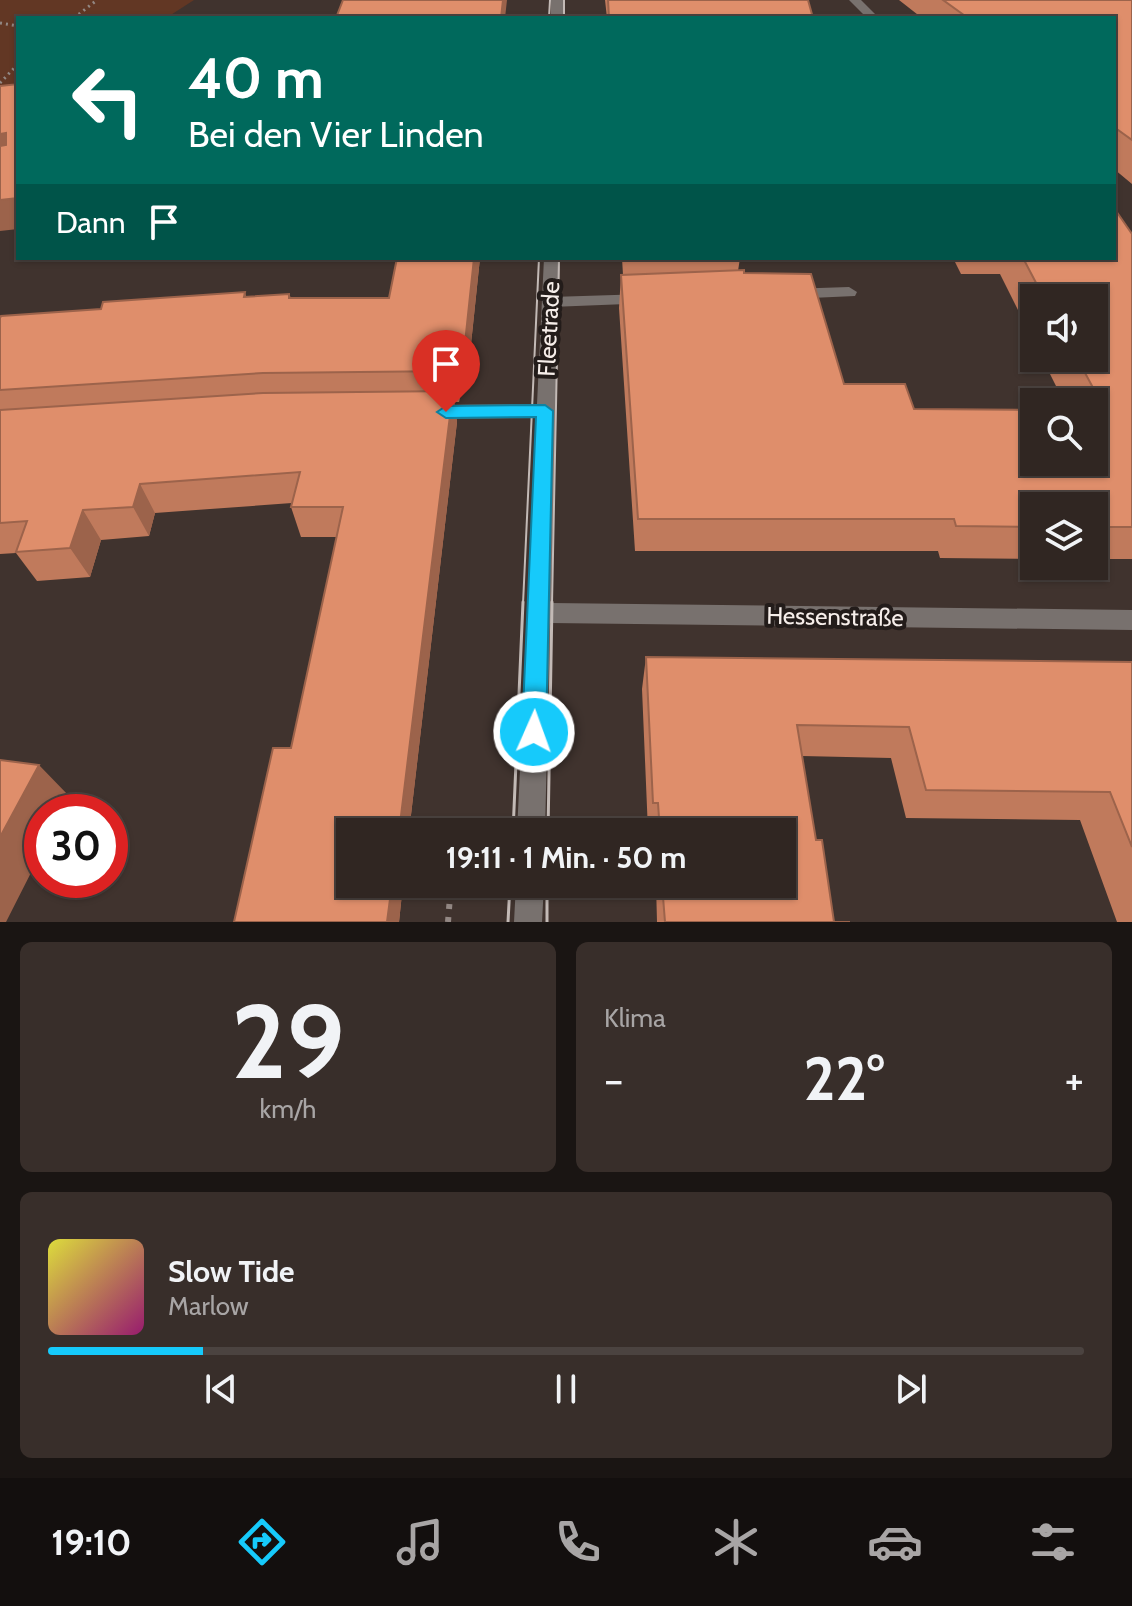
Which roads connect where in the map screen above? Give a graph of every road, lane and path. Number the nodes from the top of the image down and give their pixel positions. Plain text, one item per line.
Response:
1 (97, 0) edge
2 (855, 0) edge
3 (77, 16) edge
4 (871, 16) edge
5 (16, 66) edge
6 (0, 83) edge
7 (552, 260) edge
8 (849, 292) dead end
9 (773, 295) edge
10 (666, 299) edge
11 (551, 302) junction
12 (545, 411) junction
13 (410, 412) edge
14 (538, 613) junction
15 (1132, 620) edge
16 (531, 818) edge
17 (450, 898) edge
18 (529, 898) edge
19 (448, 922) edge
20 (528, 922) edge

1 - 3 path
2 - 4 street
5 - 6 path
7 - 11 street, Fleetrade
8 - 9 street
10 - 11 street
11 - 12 street, Fleetrade
12 - 13 street
12 - 14 street, Fleetrade
14 - 15 street, Hessenstraße
14 - 16 street, Fleetrade
17 - 19 path
18 - 20 street

